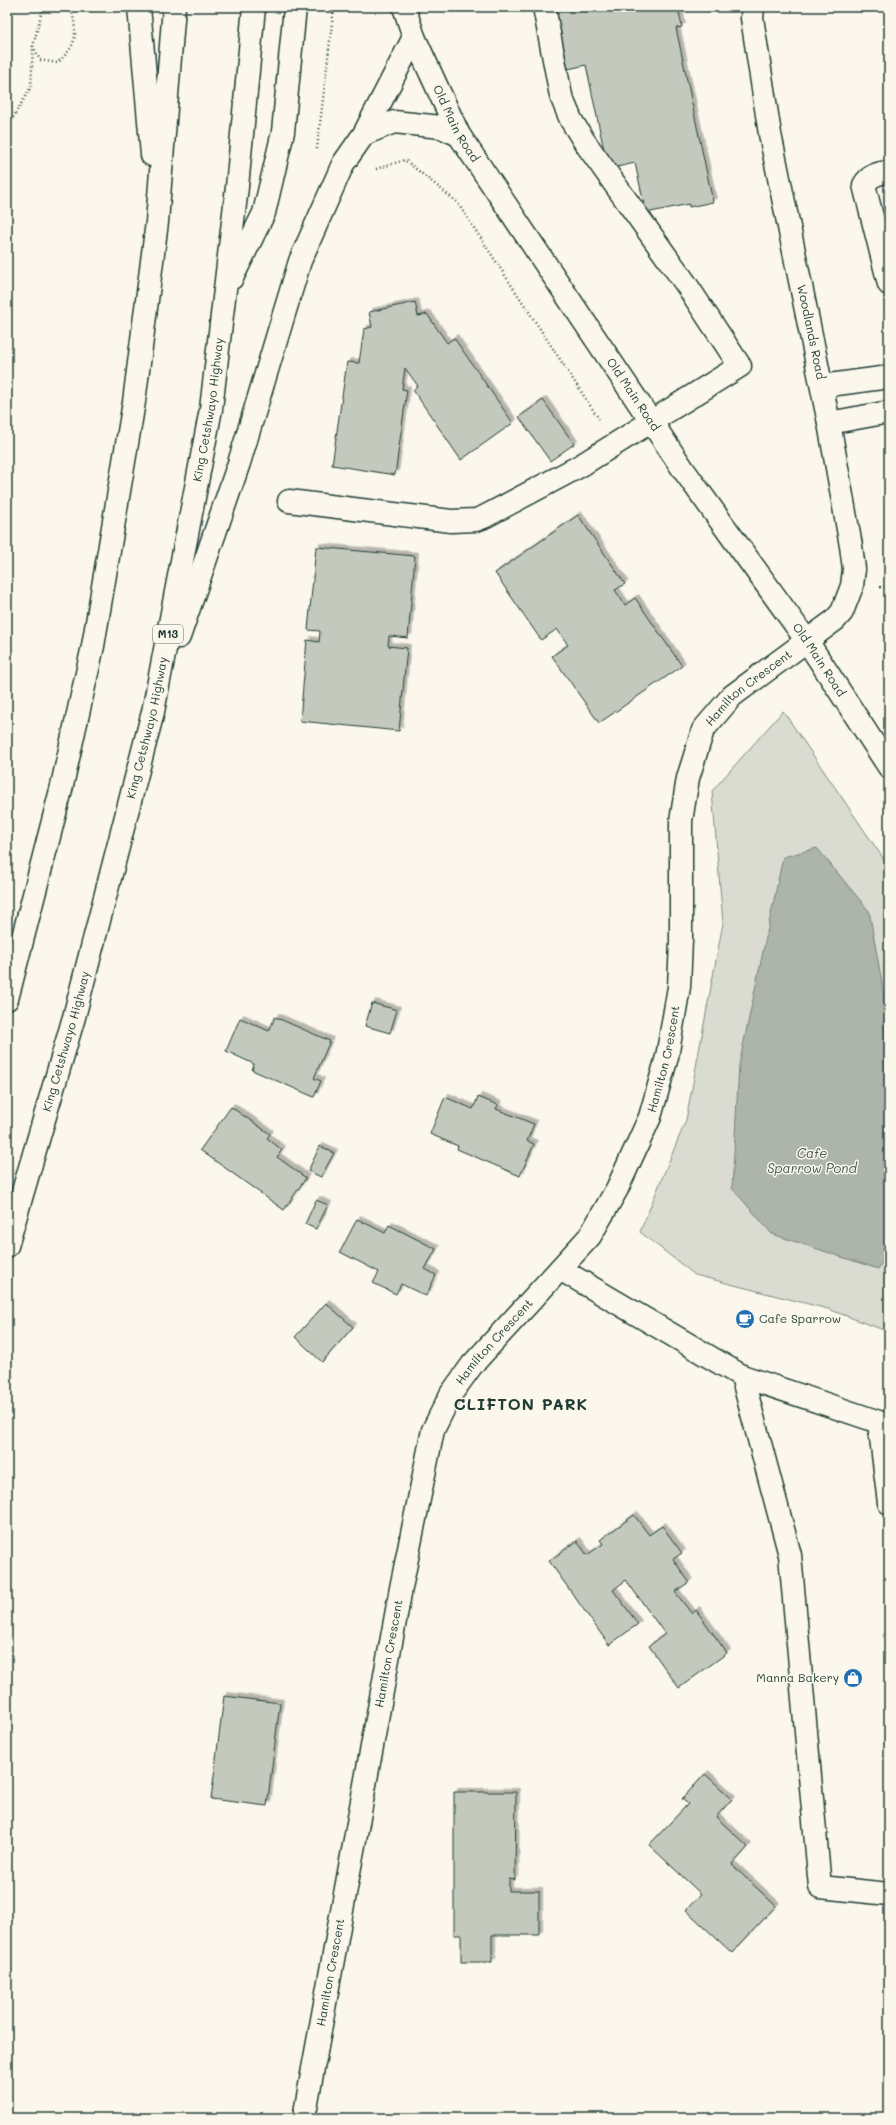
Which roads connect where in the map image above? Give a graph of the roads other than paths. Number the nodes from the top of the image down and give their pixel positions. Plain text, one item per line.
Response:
1 (140, 7) edge
2 (174, 7) edge
3 (254, 7) edge
4 (295, 7) edge
5 (404, 7) edge
6 (544, 7) edge
7 (753, 7) edge
8 (414, 37) junction
9 (364, 134) junction
10 (459, 135) junction
11 (889, 172) edge
12 (157, 222) junction
13 (889, 284) edge
14 (225, 294) junction
15 (889, 377) edge
16 (822, 386) junction
17 (889, 412) edge
18 (652, 421) junction
19 (829, 423) junction
20 (289, 501) dead end
21 (807, 641) junction
22 (153, 712) junction
23 (889, 767) edge
24 (7, 999) edge
25 (7, 1246) edge
26 (560, 1269) junction
27 (742, 1376) junction
28 (889, 1503) edge
29 (889, 1894) edge
30 (304, 2118) edge

1 - 12 main road
2 - 12 main road
3 - 14 main road, King Cetshwayo Highway / M13
4 - 14 main road
5 - 8 main road, Old Main Road
6 - 18 main road
7 - 16 main road, Woodlands Road
8 - 9 main road
8 - 10 main road, Old Main Road
9 - 10 main road
9 - 22 main road
10 - 18 main road, Old Main Road
11 - 13 main road
12 - 24 main road
14 - 22 main road, King Cetshwayo Highway / M13
15 - 16 main road
16 - 19 main road, Woodlands Road
17 - 19 main road
18 - 20 main road
18 - 21 main road, Old Main Road
19 - 21 main road, Woodlands Road
21 - 23 main road, Old Main Road
21 - 26 main road, Hamilton Crescent
22 - 25 main road, King Cetshwayo Highway / M13
26 - 27 main road
26 - 30 main road, Hamilton Crescent
27 - 28 main road
27 - 29 main road

